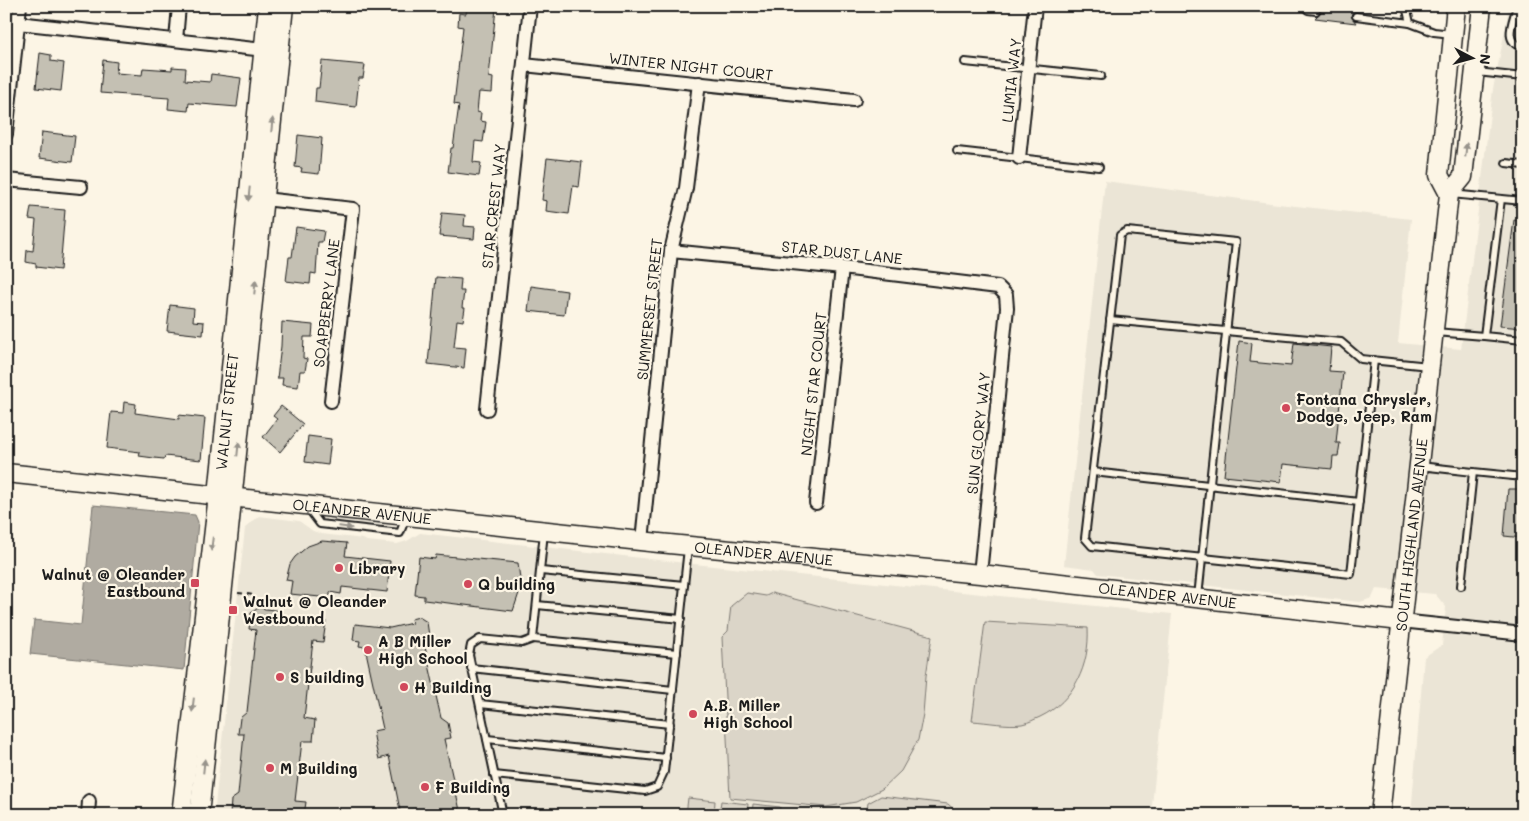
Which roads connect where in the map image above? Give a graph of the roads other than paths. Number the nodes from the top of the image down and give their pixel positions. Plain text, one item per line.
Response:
1 (20, 6) edge
2 (179, 6) edge
3 (268, 6) edge
4 (284, 6) edge
5 (530, 6) edge
6 (1035, 6) edge
7 (1305, 6) edge
8 (1406, 6) edge
9 (1456, 6) edge
10 (1482, 6) edge
11 (1517, 6) edge
12 (1316, 11) dead end
13 (1356, 16) dead end
14 (18, 23) junction
15 (1410, 23) junction
16 (1453, 34) junction
17 (176, 40) junction
18 (1523, 48) edge
19 (264, 50) junction
20 (965, 62) dead end
21 (524, 65) junction
22 (1029, 68) junction
23 (1475, 72) junction
24 (1101, 76) dead end
25 (1523, 77) edge
26 (699, 83) junction
27 (854, 100) dead end
28 (6, 134) edge
29 (957, 152) dead end
30 (1019, 158) junction
31 (1506, 163) dead end
32 (1523, 165) edge
33 (1099, 167) dead end
34 (6, 180) edge
35 (81, 187) dead end
36 (1450, 194) junction
37 (264, 199) junction
38 (1501, 199) junction
39 (1523, 201) edge
40 (671, 251) junction
41 (842, 268) junction
42 (1006, 295) joint
43 (1110, 320) junction
44 (1226, 330) junction
45 (1434, 332) junction
46 (1484, 336) junction
47 (1523, 340) edge
48 (1374, 360) junction
49 (1430, 366) junction
50 (330, 401) dead end
51 (487, 409) dead end
52 (1419, 466) junction
53 (1093, 472) junction
54 (1474, 472) junction
55 (6, 473) edge
56 (1523, 477) edge
57 (1210, 485) junction
58 (226, 496) junction
59 (1359, 502) junction
60 (816, 503) dead end
61 (544, 531) junction
62 (642, 541) junction
63 (688, 546) junction
64 (1202, 558) junction
65 (541, 571) junction
66 (980, 574) junction
67 (684, 585) junction
68 (1461, 586) dead end
69 (1198, 598) junction
70 (537, 605) junction
71 (680, 619) junction
72 (1402, 621) junction
73 (1523, 634) edge
74 (533, 639) junction
75 (677, 654) junction
76 (471, 668) junction
77 (673, 690) junction
78 (480, 704) junction
79 (670, 724) junction
80 (487, 739) junction
81 (666, 758) junction
82 (494, 775) junction
83 (89, 801) dead end
84 (88, 815) edge
85 (181, 815) edge
86 (199, 815) edge
87 (503, 815) edge
88 (1380, 815) edge

1 - 14 street
2 - 17 street
3 - 19 street, WALNUT STREET
37 -> 4 street, WALNUT STREET
5 - 21 street, STAR CREST WAY
6 - 22 street, LUMIA WAY
7 - 12 lane
8 - 15 lane
9 - 16 street
10 - 23 street, SOUTH HIGHLAND AVENUE
11 - 18 lane
13 - 15 lane
14 - 17 street
14 - 28 street
15 - 16 lane
16 - 36 street
17 - 19 street
19 -> 58 street, WALNUT STREET
20 - 22 lane
21 - 26 street, WINTER NIGHT COURT
21 - 51 street, STAR CREST WAY
22 - 24 lane
22 - 30 street, LUMIA WAY
23 - 25 lane
36 -> 23 street, SOUTH HIGHLAND AVENUE
26 - 27 street, WINTER NIGHT COURT
26 - 40 street, SUMMERSET STREET
29 - 30 lane
30 - 33 lane
31 - 32 lane
34 - 35 street
36 - 38 lane
36 - 45 street, SOUTH HIGHLAND AVENUE
37 - 50 street, SOAPBERRY LANE
58 -> 37 street, WALNUT STREET
38 - 39 lane
38 - 46 lane
40 - 41 street, STAR DUST LANE
40 - 62 street, SUMMERSET STREET
41 - 42 street, STAR DUST LANE
41 - 60 street, NIGHT STAR COURT
42 - 66 street, SUN GLORY WAY
43 - 44 lane
43 - 44 lane
43 - 53 lane
44 - 48 lane
44 - 57 lane
45 - 46 lane
45 - 49 street, SOUTH HIGHLAND AVENUE
46 - 47 lane
48 - 49 lane
48 - 59 lane
49 - 52 street, SOUTH HIGHLAND AVENUE
52 - 54 lane
52 - 72 street, SOUTH HIGHLAND AVENUE
53 - 57 lane
53 - 64 lane
54 - 56 lane
54 - 68 lane
55 - 58 street, OLEANDER AVENUE
57 - 59 lane
57 - 64 lane
58 - 61 street, OLEANDER AVENUE
58 -> 85 street, WALNUT STREET
86 -> 58 street, WALNUT STREET
59 - 64 lane
61 - 62 street, OLEANDER AVENUE
61 - 65 lane
62 - 63 street, OLEANDER AVENUE
63 - 66 street, OLEANDER AVENUE
63 - 67 lane
64 - 69 lane
65 - 67 lane
65 - 70 lane
66 - 69 street, OLEANDER AVENUE
67 - 71 lane
69 - 72 street, OLEANDER AVENUE
70 - 71 lane
70 - 74 lane
71 - 75 lane
72 - 73 street, OLEANDER AVENUE
72 - 88 street, SOUTH HIGHLAND AVENUE
74 - 75 lane
74 - 76 lane
75 - 77 lane
76 - 77 lane
76 - 78 lane
77 - 79 lane
78 - 79 lane
78 - 80 lane
79 - 81 lane
80 - 81 lane
80 - 82 lane
81 - 82 lane
82 - 87 lane
83 - 84 street

